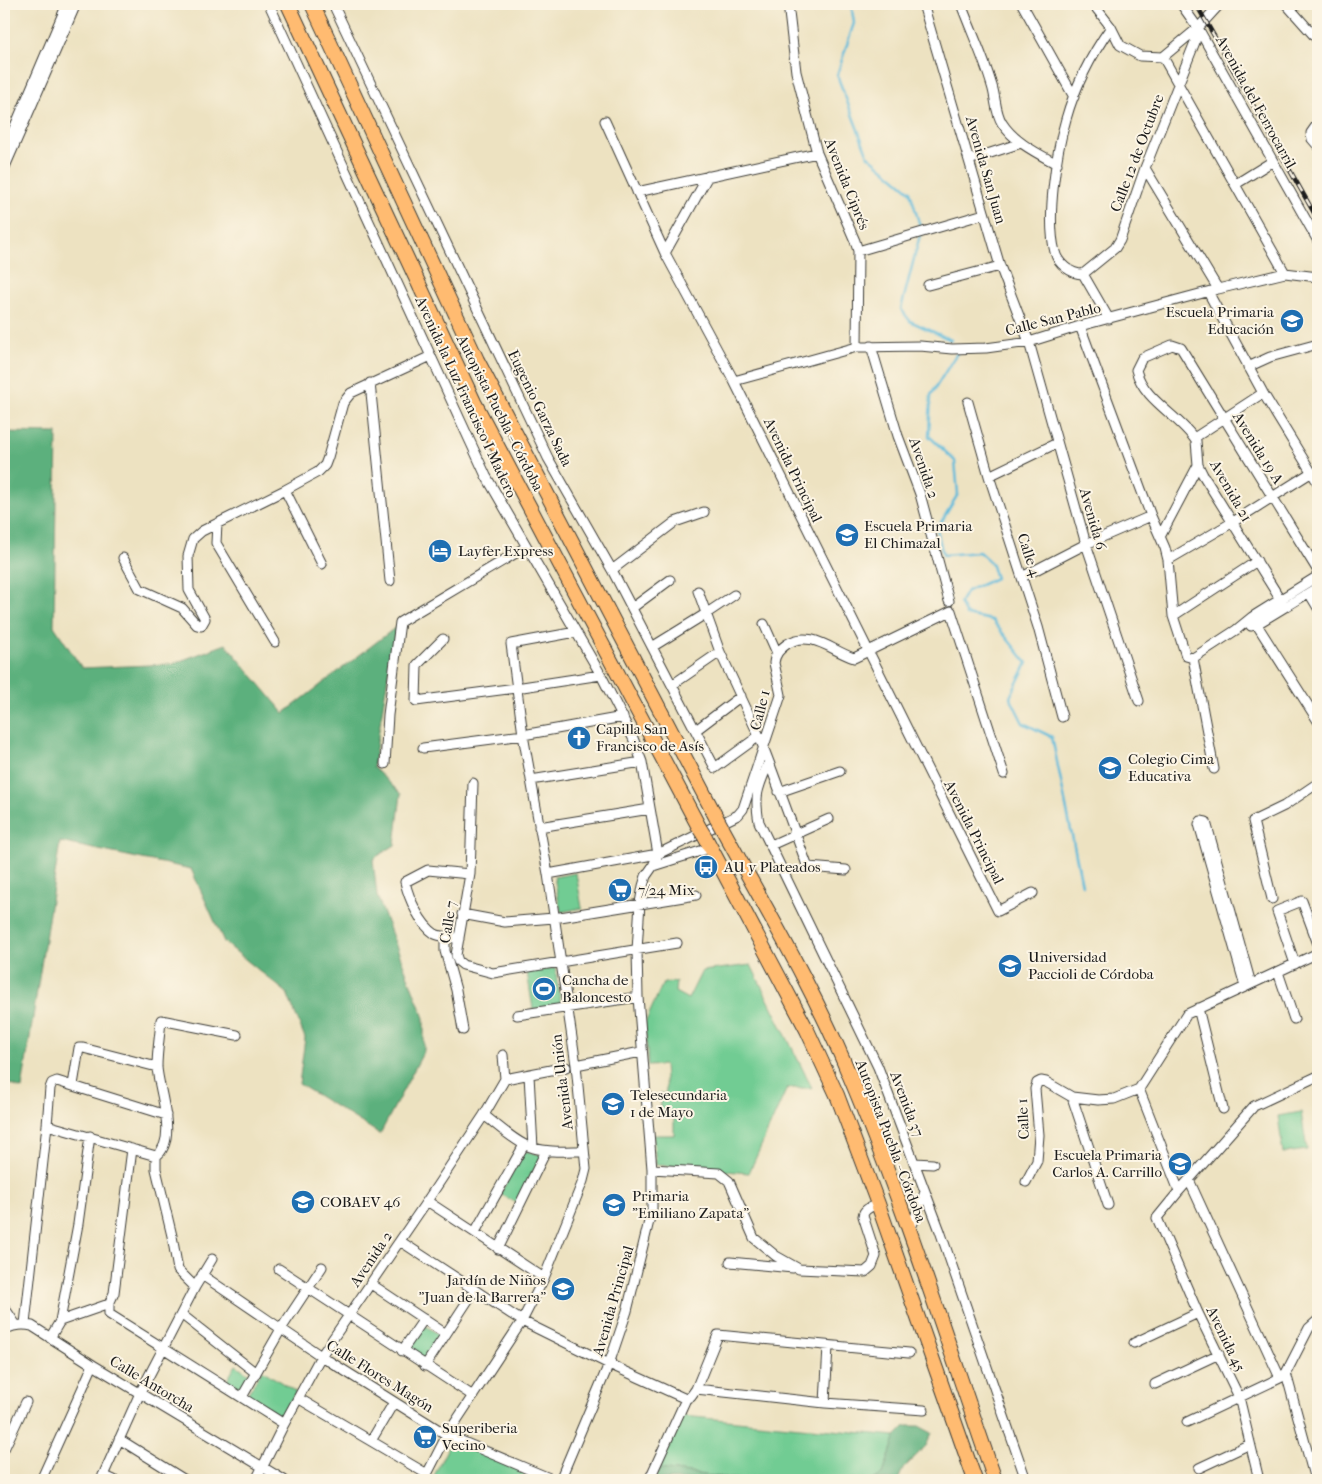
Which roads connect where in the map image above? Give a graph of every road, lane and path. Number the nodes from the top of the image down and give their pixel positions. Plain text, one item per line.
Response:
1 (67, 4) edge
2 (76, 4) edge
3 (269, 4) edge
4 (288, 4) edge
5 (312, 4) edge
6 (333, 4) edge
7 (788, 4) edge
8 (923, 4) edge
9 (961, 4) edge
10 (1022, 4) edge
11 (1093, 4) edge
12 (1181, 4) edge
13 (1220, 4) edge
14 (1286, 4) edge
15 (64, 21) junction
16 (1111, 27) junction
17 (1198, 28) junction
18 (1318, 40) edge
19 (1163, 57) junction
20 (1178, 84) junction
21 (1074, 98) junction
22 (605, 121) dead end
23 (1318, 123) edge
24 (1021, 143) junction
25 (1318, 146) edge
26 (4, 152) edge
27 (817, 153) junction
28 (969, 160) junction
29 (1273, 162) junction
30 (1056, 164) junction
31 (1145, 168) junction
32 (4, 169) edge
33 (708, 176) junction
34 (1236, 184) junction
35 (637, 192) junction
36 (984, 214) junction
37 (1318, 241) edge
38 (858, 252) junction
39 (666, 253) junction
40 (1000, 266) junction
41 (1285, 273) junction
42 (1083, 274) junction
43 (1318, 277) edge
44 (928, 285) dead end
45 (1218, 289) junction
46 (1208, 292) junction
47 (1109, 319) junction
48 (1080, 326) junction
49 (1029, 342) junction
50 (1318, 344) edge
51 (871, 346) junction
52 (857, 347) junction
53 (431, 356) junction
54 (1248, 367) junction
55 (734, 381) junction
56 (370, 383) junction
57 (1263, 393) junction
58 (968, 402) dead end
59 (1223, 418) junction
60 (1194, 438) junction
61 (1057, 443) junction
62 (1198, 464) junction
63 (1312, 472) junction
64 (989, 476) junction
65 (1318, 483) edge
66 (286, 490) junction
67 (1272, 496) junction
68 (704, 512) dead end
69 (1150, 516) junction
70 (1233, 522) junction
71 (217, 524) junction
72 (1160, 537) junction
73 (1086, 544) junction
74 (526, 547) junction
75 (123, 558) dead end
76 (1168, 560) junction
77 (1257, 561) junction
78 (322, 564) dead end
79 (612, 570) junction
80 (1318, 571) edge
81 (1318, 576) edge
82 (1022, 577) junction
83 (670, 580) dead end
84 (390, 581) dead end
85 (1318, 587) edge
86 (698, 591) dead end
87 (1309, 593) junction
88 (734, 595) dead end
89 (949, 600) dead end
90 (1283, 604) junction
91 (632, 608) junction
92 (1318, 608) edge
93 (707, 613) junction
94 (1173, 616) junction
95 (1254, 621) junction
96 (764, 624) dead end
97 (576, 632) junction
98 (443, 638) dead end
99 (274, 642) dead end
100 (652, 647) junction
101 (720, 652) junction
102 (868, 652) junction
103 (777, 653) junction
104 (1193, 658) junction
105 (601, 675) junction
106 (672, 685) junction
107 (516, 688) junction
108 (742, 696) junction
109 (1139, 701) dead end
110 (623, 717) junction
111 (1062, 717) dead end
112 (1318, 721) edge
113 (696, 730) junction
114 (523, 734) junction
115 (759, 736) junction
116 (423, 748) dead end
117 (764, 748) junction
118 (642, 762) junction
119 (769, 762) junction
120 (386, 764) dead end
121 (1214, 769) dead end
122 (840, 771) dead end
123 (1004, 774) dead end
124 (531, 780) junction
125 (473, 783) dead end
126 (1318, 784) edge
127 (779, 792) junction
128 (650, 809) junction
129 (829, 819) dead end
130 (539, 827) junction
131 (795, 835) junction
132 (705, 838) junction
133 (771, 845) junction
134 (658, 854) junction
135 (653, 866) junction
136 (846, 870) dead end
137 (470, 874) junction
138 (548, 874) junction
139 (1033, 893) dead end
140 (696, 895) dead end
141 (1272, 900) dead end
142 (640, 902) junction
143 (462, 914) junction
144 (554, 918) junction
145 (445, 936) junction
146 (459, 939) junction
147 (677, 943) dead end
148 (1318, 944) edge
149 (638, 950) junction
150 (1318, 953) edge
151 (560, 962) junction
152 (1295, 964) junction
153 (1278, 972) junction
154 (1248, 985) junction
155 (638, 997) junction
156 (567, 1007) junction
157 (1198, 1008) junction
158 (517, 1015) dead end
159 (1294, 1018) dead end
160 (463, 1030) dead end
161 (238, 1035) dead end
162 (641, 1052) junction
163 (502, 1055) dead end
164 (571, 1066) junction
165 (157, 1067) junction
166 (529, 1075) junction
167 (1318, 1076) edge
168 (505, 1078) junction
169 (73, 1085) junction
170 (1139, 1089) junction
171 (1072, 1097) junction
172 (1223, 1109) dead end
173 (166, 1115) junction
174 (484, 1115) junction
175 (47, 1125) junction
176 (90, 1136) junction
177 (524, 1145) junction
178 (533, 1148) junction
179 (132, 1149) junction
180 (546, 1151) junction
181 (584, 1152) junction
182 (156, 1156) junction
183 (914, 1163) junction
184 (933, 1164) dead end
185 (652, 1169) junction
186 (1189, 1180) junction
187 (1026, 1182) dead end
188 (1179, 1191) junction
189 (925, 1192) junction
190 (427, 1201) junction
191 (878, 1204) junction
192 (1108, 1205) dead end
193 (475, 1232) junction
194 (909, 1233) junction
195 (400, 1241) junction
196 (498, 1249) junction
197 (212, 1259) dead end
198 (730, 1262) dead end
199 (322, 1267) dead end
200 (279, 1269) dead end
201 (799, 1269) junction
202 (202, 1275) junction
203 (544, 1278) junction
204 (371, 1284) junction
205 (195, 1287) junction
206 (308, 1288) junction
207 (474, 1291) junction
208 (109, 1304) junction
209 (4, 1307) edge
210 (1198, 1313) junction
211 (181, 1314) junction
212 (349, 1315) junction
213 (424, 1319) junction
214 (1318, 1320) edge
215 (60, 1321) junction
216 (522, 1322) junction
217 (20, 1325) junction
218 (281, 1329) junction
219 (4, 1330) edge
220 (446, 1334) junction
221 (50, 1338) junction
222 (1134, 1343) dead end
223 (828, 1346) junction
224 (164, 1348) junction
225 (402, 1351) junction
226 (909, 1352) dead end
227 (1219, 1354) junction
228 (321, 1356) junction
229 (609, 1364) junction
230 (93, 1365) junction
231 (425, 1366) junction
232 (256, 1373) junction
233 (1283, 1375) junction
234 (1155, 1384) dead end
235 (696, 1389) junction
236 (140, 1393) junction
237 (473, 1396) junction
238 (242, 1397) junction
239 (1239, 1397) junction
240 (298, 1398) junction
241 (686, 1399) junction
242 (26, 1402) dead end
243 (394, 1402) junction
244 (825, 1403) junction
245 (924, 1410) dead end
246 (1187, 1422) dead end
247 (284, 1424) junction
248 (447, 1435) junction
249 (119, 1439) junction
250 (372, 1442) junction
251 (1250, 1444) junction
252 (4, 1450) edge
253 (262, 1467) junction
254 (1199, 1468) dead end
255 (172, 1476) edge
256 (102, 1477) edge
257 (425, 1477) edge
258 (41, 1480) edge
259 (114, 1480) edge
260 (185, 1480) edge
261 (256, 1480) edge
262 (284, 1480) edge
263 (554, 1480) edge
264 (560, 1480) edge
265 (649, 1480) edge
266 (975, 1480) edge
267 (995, 1480) edge
268 (1026, 1480) edge
269 (1259, 1480) edge
270 (1315, 1480) edge

1 - 15 street
2 - 15 street
3 - 53 street, Avenida la Luz Francisco I Madero
4 - 132 highway, Autopista Puebla - Córdoba
5 - 194 highway, Autopista Puebla - Córdoba
6 - 79 street, Eugenio Garza Sada
7 - 27 street, Avenida Ciprés
8 - 28 street, Avenida San Juan
9 - 24 street
10 - 21 street
11 - 16 street
12 - 17 street, Avenida del Ferrocarril
13 - 17 street
14 - 18 street
15 - 26 street
15 - 32 street
16 - 19 street
16 - 21 street
17 - 19 street
17 - 20 street, Calle 12 de Octubre
17 - 29 street, Avenida del Ferrocarril
19 - 20 street
20 - 31 street, Calle 12 de Octubre
20 - 34 street
21 - 30 street
22 - 35 street, Avenida Principal
23 - 25 street
24 - 28 street
24 - 30 street
27 - 33 street
27 - 38 street, Avenida Ciprés
28 - 36 street, Avenida San Juan
29 - 34 street
29 - 37 street, Avenida del Ferrocarril
30 - 42 street
31 - 42 street, Calle 12 de Octubre
31 - 45 street
33 - 35 street
33 - 39 street
34 - 41 street
35 - 39 street, Avenida Principal
36 - 38 street
36 - 40 street, Avenida San Juan
38 - 52 street, Avenida Ciprés
39 - 55 street, Avenida Principal
40 - 44 street
40 - 49 street, Avenida San Juan
41 - 43 street, Calle San Pablo
41 - 45 street, Calle San Pablo
42 - 47 street
45 - 46 street, Calle San Pablo
46 - 47 street, Calle San Pablo
46 - 54 street
47 - 48 street, Calle San Pablo
48 - 49 street, Calle San Pablo
48 - 69 street
49 - 51 street, Calle San Pablo
49 - 61 street, Avenida 6
50 - 54 street
51 - 52 street, Calle San Pablo
51 - 89 street, Avenida 2
52 - 55 street, Calle San Pablo
53 - 56 street
53 - 74 street, Avenida la Luz Francisco I Madero
54 - 57 street
55 - 102 street, Avenida Principal
56 - 66 street
56 - 84 street
57 - 59 street
57 - 63 street
58 - 64 street, Calle 4
59 - 60 street
59 - 60 street, Avenida 19 A
59 - 67 street, Avenida 19 A
60 - 62 street, Avenida 21
61 - 64 street
61 - 73 street, Avenida 6
62 - 70 street, Avenida 21
62 - 72 street
63 - 65 street
63 - 67 street
64 - 82 street, Calle 4
66 - 71 street
66 - 78 street
67 - 70 street
67 - 80 street, Avenida 19 A
68 - 79 street
69 - 72 street
69 - 73 street
70 - 76 street
70 - 77 street, Avenida 21
71 - 75 street
71 - 99 street
72 - 76 street
73 - 82 street
73 - 109 street, Avenida 6
74 - 97 street, Avenida la Luz Francisco I Madero
74 - 120 street
76 - 94 street
77 - 90 street, Avenida 21
77 - 94 street
79 - 91 street, Eugenio Garza Sada
81 - 90 street
82 - 111 street, Calle 4
83 - 91 street
85 - 87 street
86 - 93 street
87 - 90 street
87 - 92 street
88 - 93 street
90 - 95 street
91 - 100 street, Eugenio Garza Sada
93 - 100 street
93 - 101 street
94 - 104 street
95 - 104 street
95 - 112 street
96 - 103 street
97 - 105 street, Avenida la Luz Francisco I Madero
97 - 107 street, Avenida Unión
98 - 107 street
100 - 106 street, Eugenio Garza Sada
101 - 106 street
101 - 108 street
102 - 103 street
102 - 123 street
102 - 139 street, Avenida Principal
103 - 117 street, Calle 1
104 - 121 street
105 - 107 street
105 - 110 street, Avenida la Luz Francisco I Madero
106 - 113 street, Eugenio Garza Sada
107 - 114 street, Avenida Unión
108 - 113 street
108 - 115 street
110 - 114 street
110 - 118 street, Avenida la Luz Francisco I Madero
113 - 115 street, Eugenio Garza Sada
114 - 116 street
114 - 124 street, Avenida Unión
115 - 117 street
117 - 119 street
117 - 134 street, Calle 1
118 - 124 street
118 - 128 street, Avenida la Luz Francisco I Madero
119 - 127 street
119 - 133 street, Avenida 37
122 - 127 street
124 - 130 street, Avenida Unión
125 - 137 street, Calle 7
126 - 141 street
127 - 131 street
128 - 130 street
128 - 134 street, Avenida la Luz Francisco I Madero
129 - 131 street
130 - 138 street, Avenida Unión
131 - 133 street
131 - 136 street
132 - 135 street
132 - 191 highway, Autopista Puebla - Córdoba
133 - 183 street, Avenida 37
134 - 135 street, Avenida Principal
134 - 138 street, Calle 1
135 - 142 street, Avenida Principal
137 - 143 street, Calle 7
137 - 145 street
138 - 144 street, Avenida Unión
140 - 142 street
142 - 144 street
142 - 149 street, Avenida Principal
143 - 144 street
143 - 146 street, Calle 7
144 - 151 street, Avenida Unión
145 - 146 street
145 - 160 street
146 - 151 street, Calle 7
147 - 149 street
148 - 152 street
149 - 151 street
149 - 155 street, Avenida Principal
150 - 152 street
151 - 156 street, Avenida Unión
152 - 153 street
153 - 154 street
153 - 159 street
154 - 154 street
154 - 157 street
155 - 156 street
155 - 162 street, Avenida Principal
156 - 158 street
156 - 164 street, Avenida Unión
157 - 170 street
157 - 172 street
161 - 165 street
162 - 164 street
162 - 185 street, Avenida Principal
163 - 168 street
164 - 166 street
164 - 181 street, Avenida Unión
165 - 169 street
165 - 173 street
166 - 168 street
166 - 178 street
167 - 186 street
168 - 174 street, Avenida 2
169 - 173 street
169 - 175 street
170 - 171 street, Calle 1
170 - 188 street
171 - 187 street, Calle 1
171 - 192 street
173 - 182 street
174 - 177 street
174 - 190 street, Avenida 2
175 - 176 street
175 - 217 street
176 - 179 street
176 - 215 street
177 - 178 street
177 - 193 street
178 - 180 street
179 - 182 street
179 - 208 street
180 - 181 street
180 - 196 street
181 - 203 street, Avenida Unión
182 - 205 street
183 - 184 street
183 - 189 street, Avenida 37
185 - 201 street
185 - 229 street, Avenida Principal
186 - 188 street
186 - 233 street
188 - 210 street, Avenida 45
189 - 194 street
189 - 268 street, Avenida 37
190 - 193 street
190 - 195 street, Avenida 2
191 - 201 street
191 - 266 highway, Autopista Puebla - Córdoba
193 - 196 street
194 - 267 highway, Autopista Puebla - Córdoba
195 - 204 street, Avenida 2
195 - 207 street
196 - 203 street
197 - 202 street
198 - 201 street
199 - 206 street
200 - 206 street
202 - 205 street
202 - 218 street, Calle Flores Magón
203 - 216 street, Avenida Unión
204 - 212 street, Avenida 2
204 - 213 street
205 - 211 street
206 - 212 street
206 - 218 street
207 - 216 street
207 - 220 street
208 - 215 street
208 - 224 street
209 - 217 street
210 - 222 street
210 - 227 street, Avenida 45
211 - 224 street
211 - 232 street
212 - 225 street
212 - 228 street, Avenida 2
213 - 220 street
213 - 225 street
214 - 233 street
215 - 221 street
216 - 229 street
216 - 237 street, Avenida Unión
217 - 219 street
217 - 221 street, Calle Antorcha
218 - 228 street, Calle Flores Magón
218 - 232 street
220 - 231 street
221 - 230 street, Calle Antorcha
223 - 226 street
223 - 235 street
223 - 244 street
224 - 236 street
224 - 238 street
225 - 231 street
227 - 234 street
227 - 239 street, Avenida 45
228 - 240 street, Avenida 2
228 - 243 street, Calle Flores Magón
229 - 241 street
229 - 264 street, Avenida Principal
230 - 236 street, Calle Antorcha
230 - 258 street
231 - 237 street
232 - 238 street
233 - 239 street
233 - 270 street
235 - 241 street
235 - 244 street
236 - 249 street
236 - 253 street, Calle Antorcha
237 - 248 street, Avenida Unión
238 - 247 street
239 - 246 street
239 - 251 street, Avenida 45
240 - 247 street, Avenida 2
240 - 250 street
241 - 265 street
242 - 252 street
243 - 248 street, Calle Flores Magón
243 - 250 street
244 - 245 street
247 - 253 street, Avenida 2
248 - 257 street, Avenida Unión
248 - 263 street, Calle Flores Magón
249 - 255 street
249 - 256 street
250 - 257 street
251 - 254 street
251 - 269 street, Avenida 45
253 - 261 street, Avenida 2
253 - 262 street, Calle Antorcha
255 - 260 street
256 - 259 street

